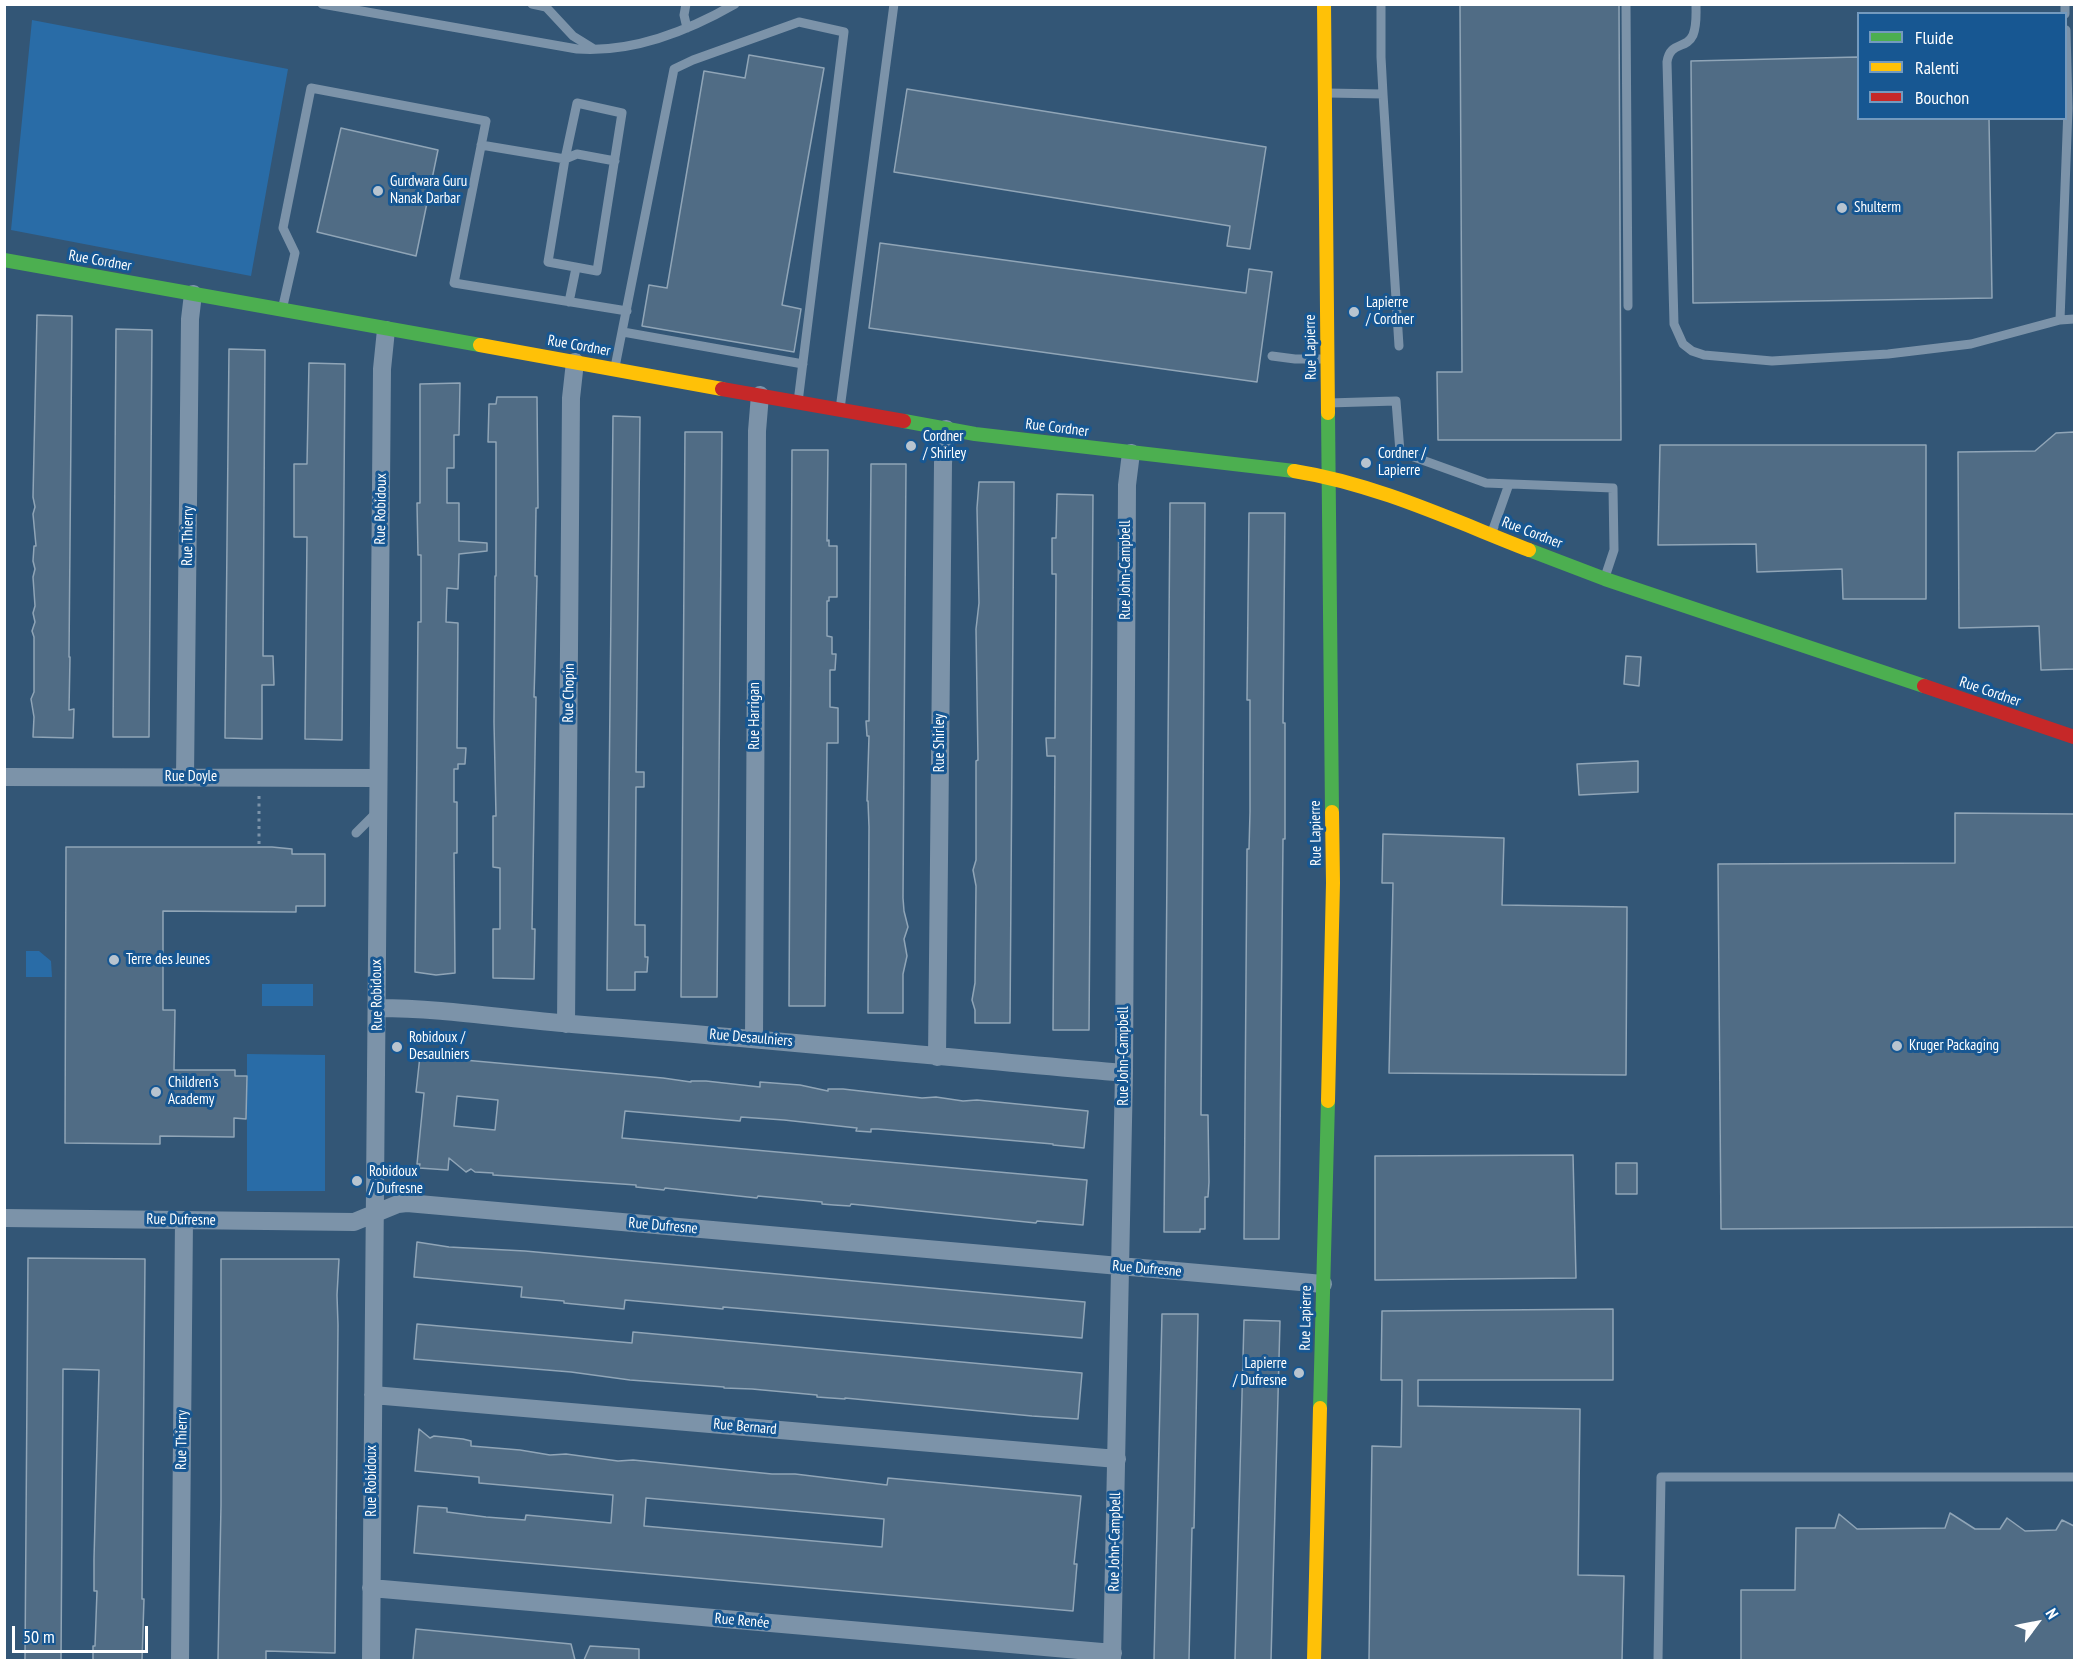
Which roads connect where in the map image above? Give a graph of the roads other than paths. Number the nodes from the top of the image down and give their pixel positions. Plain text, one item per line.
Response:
1 (322, 4) edge
2 (532, 4) edge
3 (686, 4) edge
4 (735, 4) edge
5 (894, 4) edge
6 (1324, 4) edge
7 (1381, 4) edge
8 (1626, 4) edge
9 (1696, 4) edge
10 (687, 28) junction
11 (596, 50) junction
12 (2067, 69) edge
13 (1324, 93) junction
14 (1383, 94) junction
15 (481, 145) junction
16 (565, 159) junction
17 (615, 161) junction
18 (4, 260) edge
19 (576, 268) junction
20 (193, 294) junction
21 (569, 302) junction
22 (1628, 306) dead end
23 (282, 310) junction
24 (627, 311) junction
25 (2074, 319) edge
26 (2060, 320) junction
27 (386, 330) junction
28 (623, 332) junction
29 (1399, 346) dead end
30 (1272, 356) dead end
31 (1328, 359) junction
32 (575, 362) junction
33 (803, 364) junction
34 (615, 369) junction
35 (760, 395) junction
36 (798, 402) junction
37 (1328, 403) junction
38 (840, 409) junction
39 (946, 429) junction
40 (1131, 453) junction
41 (1329, 477) junction
42 (1509, 484) junction
43 (1491, 535) junction
44 (1605, 579) junction
45 (2074, 737) edge
46 (4, 777) edge
47 (185, 777) junction
48 (378, 778) junction
49 (377, 812) junction
50 (356, 832) dead end
51 (378, 1008) junction
52 (566, 1024) junction
53 (754, 1038) junction
54 (937, 1057) junction
55 (1124, 1073) junction
56 (376, 1212) junction
57 (4, 1218) edge
58 (184, 1220) junction
59 (1121, 1267) junction
60 (1323, 1284) junction
61 (373, 1395) junction
62 (1117, 1459) junction
63 (2074, 1477) edge
64 (371, 1588) junction
65 (1113, 1657) edge
66 (180, 1660) edge
67 (371, 1660) edge
68 (1314, 1660) edge
69 (1658, 1660) edge

1 - 11 lane
2 - 11 lane
3 - 10 lane
4 - 10 lane
5 - 38 lane
6 - 13 street, Rue Lapierre
7 - 14 lane
8 - 22 lane
9 - 26 lane
10 - 11 lane
12 - 26 lane
13 - 14 lane
13 - 31 street, Rue Lapierre
14 - 29 lane
15 - 16 lane
15 - 21 lane
15 - 23 lane
16 - 17 lane
16 - 17 lane
16 - 19 lane
17 - 19 lane
18 - 20 street, Rue Cordner
19 - 21 lane
20 - 23 street, Rue Cordner
20 - 47 street, Rue Thierry
21 - 24 lane
23 - 27 street, Rue Cordner
24 - 28 lane
24 - 33 lane
25 - 26 lane
27 - 32 street, Rue Cordner
27 - 48 street, Rue Robidoux
28 - 33 lane
28 - 34 lane
30 - 31 lane
31 - 37 street, Rue Lapierre
32 - 34 street, Rue Cordner
32 - 52 street, Rue Chopin
33 - 36 lane
34 - 35 street, Rue Cordner
35 - 36 street, Rue Cordner
35 - 53 street, Rue Harrigan
36 - 38 street, Rue Cordner
37 - 41 street, Rue Lapierre
37 - 42 lane
38 - 39 street, Rue Cordner
39 - 40 street, Rue Cordner
39 - 54 street, Rue Shirley
40 - 41 street, Rue Cordner
40 - 55 street, Rue John-Campbell
41 - 43 street, Rue Cordner
41 - 60 street, Rue Lapierre
42 - 43 lane
42 - 44 lane
43 - 44 street, Rue Cordner
44 - 45 street, Rue Cordner
46 - 47 street, Rue Doyle
47 - 48 street, Rue Doyle
48 - 49 street, Rue Robidoux
49 - 50 lane
49 - 51 street, Rue Robidoux
51 - 52 street, Rue Desaulniers
51 - 56 street, Rue Robidoux
52 - 53 street, Rue Desaulniers
53 - 54 street, Rue Desaulniers
54 - 55 street, Rue Desaulniers
55 - 59 street, Rue John-Campbell
56 - 58 street, Rue Dufresne
56 - 59 street, Rue Dufresne
56 - 61 street, Rue Robidoux
57 - 58 street, Rue Dufresne
58 - 66 street, Rue Thierry
59 - 60 street, Rue Dufresne
59 - 62 street, Rue John-Campbell
60 - 68 street, Rue Lapierre
61 - 62 street, Rue Bernard
61 - 64 street, Rue Robidoux
62 - 65 street, Rue John-Campbell
63 - 69 lane
64 - 65 street, Rue Renée
64 - 67 street, Rue Robidoux

